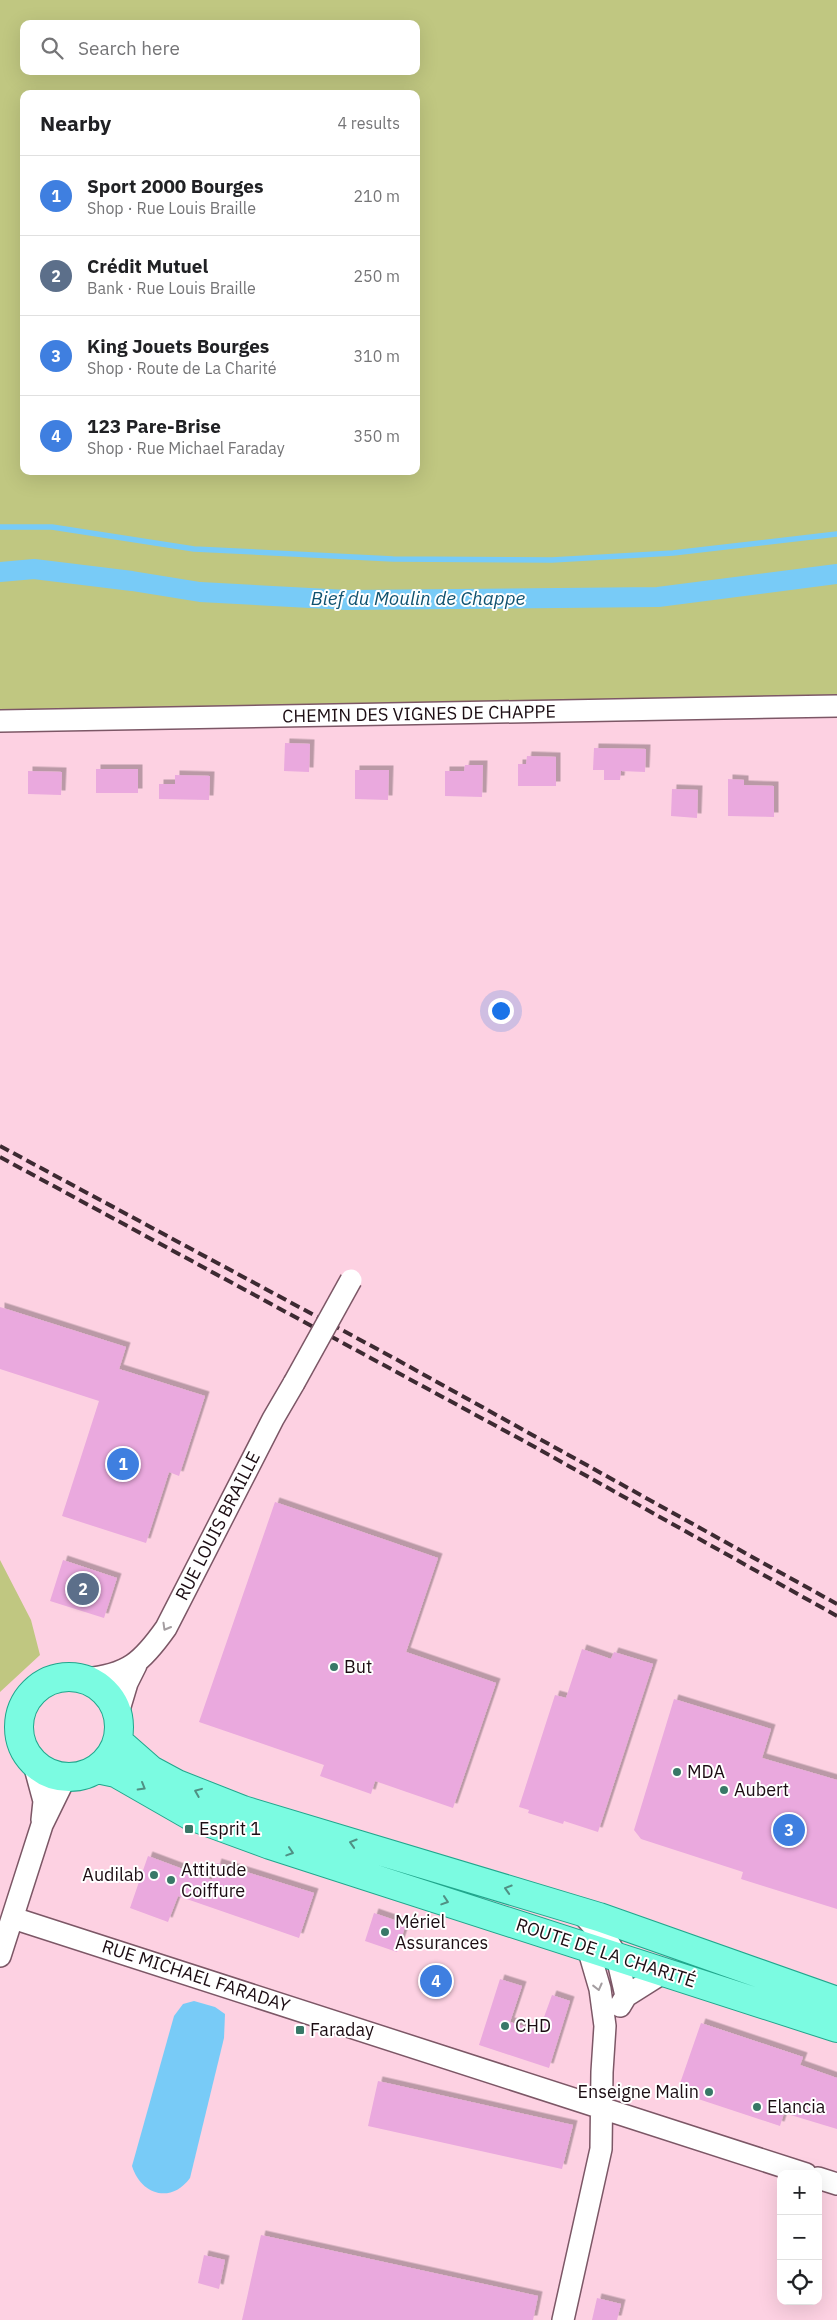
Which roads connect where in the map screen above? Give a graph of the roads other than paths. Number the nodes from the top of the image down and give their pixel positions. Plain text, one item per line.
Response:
1 (837, 706) edge
2 (0, 721) edge
3 (351, 1280) dead end
4 (136, 1665) junction
5 (85, 1679) junction
6 (12, 1706) edge
7 (118, 1713) junction
8 (118, 1741) junction
9 (20, 1752) edge
10 (97, 1769) junction
11 (65, 1778) junction
12 (42, 1825) junction
13 (580, 1911) junction
14 (13, 1918) junction
15 (605, 1950) junction
16 (0, 1956) edge
17 (664, 1972) junction
18 (626, 1996) junction
19 (837, 2001) edge
20 (837, 2011) edge
21 (605, 2026) junction
22 (837, 2028) edge
23 (603, 2107) junction
24 (793, 2170) edge
25 (822, 2179) edge
26 (837, 2184) edge
27 (564, 2320) edge

1 - 2 street, CHEMIN DES VIGNES DE CHAPPE
3 -> 4 street, RUE LOUIS BRAILLE, bridge
4 - 5 street, RUE LOUIS BRAILLE
4 - 7 street, RUE LOUIS BRAILLE
5 - 6 main road
5 - 7 main road
6 - 9 main road
7 - 8 main road
8 - 10 main road
13 -> 8 main road, ROUTE DE LA CHARITÉ
9 - 11 main road
9 - 12 street
10 - 11 main road
10 -> 15 main road, ROUTE DE LA CHARITÉ
11 - 12 street
12 - 14 street
13 - 15 street
13 - 19 main road, ROUTE DE LA CHARITÉ
14 - 16 street
14 - 23 street, RUE MICHAEL FARADAY
15 - 17 main road, ROUTE DE LA CHARITÉ
15 - 18 street
15 - 20 main road
15 -> 21 street
17 - 18 street
17 - 22 main road, ROUTE DE LA CHARITÉ
18 - 21 street
21 - 23 street
23 - 24 street, RUE MICHAEL FARADAY
23 - 27 street
25 - 26 street

